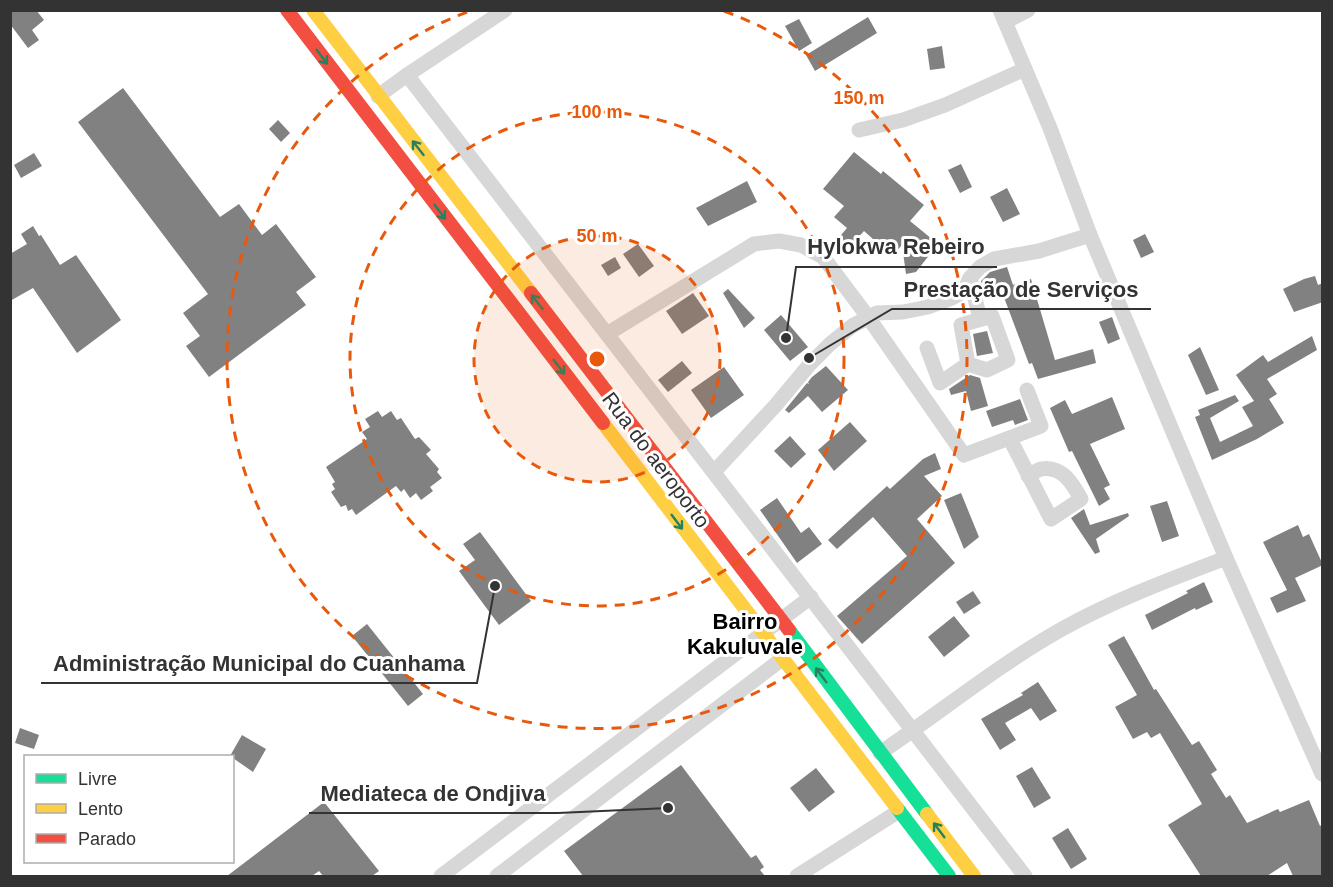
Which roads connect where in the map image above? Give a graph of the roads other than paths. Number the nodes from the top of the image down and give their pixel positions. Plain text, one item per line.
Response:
1 (287, 10) edge
2 (313, 10) edge
3 (505, 10) edge
4 (1028, 10) edge
5 (1002, 16) edge
6 (1025, 69) junction
7 (407, 75) junction
8 (378, 96) junction
9 (859, 130) dead end
10 (1090, 235) junction
11 (970, 278) junction
12 (868, 317) junction
13 (980, 319) junction
14 (607, 334) junction
15 (927, 348) dead end
16 (968, 364) junction
17 (1027, 390) dead end
18 (1010, 439) junction
19 (714, 472) junction
20 (1028, 476) dead end
21 (1226, 558) junction
22 (811, 597) junction
23 (780, 620) junction
24 (762, 634) junction
25 (782, 659) junction
26 (914, 730) junction
27 (880, 753) junction
28 (1321, 769) edge
29 (899, 812) junction
30 (441, 876) edge
31 (497, 876) edge
32 (797, 876) edge
33 (949, 876) edge
34 (974, 876) edge
35 (1025, 876) edge

1 -> 24 main road, Rua do aeroporto
2 - 8 main road, Rua do aeroporto
3 - 7 street
4 - 5 street
5 - 6 street
6 - 9 street
6 - 10 street
7 - 8 street
7 - 14 street
23 -> 8 main road, Rua do aeroporto
10 - 11 street
10 - 21 street
11 - 12 street
11 - 13 street
12 - 14 street
12 - 18 street
12 - 19 street
13 - 16 street
13 - 16 street
14 - 19 street
15 - 16 street
17 - 18 street
18 - 20 street
19 - 22 street
21 - 26 street
21 - 28 street
22 - 23 street
22 - 26 street
23 - 24 street
27 -> 23 main road, Rua do aeroporto
24 - 25 main road, Rua do aeroporto
24 - 30 street
25 - 29 main road, Rua do aeroporto
25 - 31 street
26 - 27 street
26 - 35 street
34 -> 27 main road, Rua do aeroporto
29 - 32 street
29 - 33 main road, Rua do aeroporto

